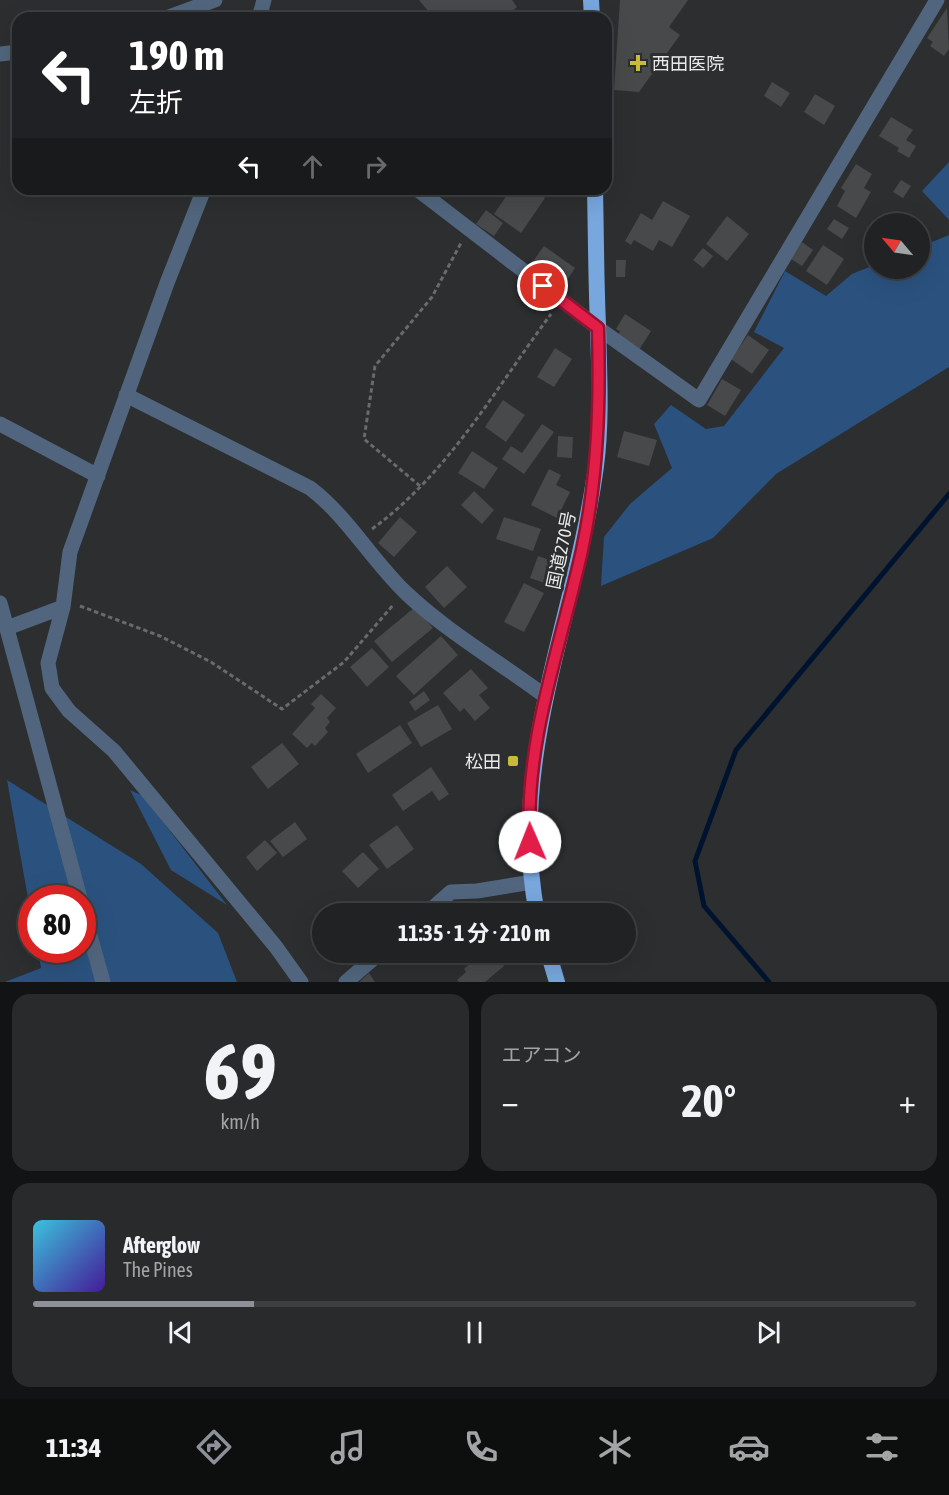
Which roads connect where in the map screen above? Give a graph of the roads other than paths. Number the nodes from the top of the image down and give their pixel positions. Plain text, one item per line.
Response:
1 (215, 0) edge
2 (937, 0) edge
3 (182, 12) edge
4 (202, 195) edge
5 (425, 195) edge
6 (595, 195) edge
7 (598, 328) junction
8 (126, 395) junction
9 (0, 424) edge
10 (98, 476) junction
11 (0, 603) edge
12 (63, 607) junction
13 (7, 628) junction
14 (545, 696) junction
15 (532, 882) junction
16 (76, 885) edge
17 (438, 903) edge
18 (535, 903) edge
19 (96, 957) edge
20 (368, 963) edge
21 (551, 963) edge
22 (103, 982) edge
23 (301, 982) edge
24 (346, 982) edge
25 (557, 982) edge

1 - 3 street
2 - 7 street
4 - 8 street
5 - 7 street
6 - 7 highway, 国道270号
7 - 14 highway, 国道270号
8 - 10 street
8 - 14 street
9 - 10 street
10 - 12 street
11 - 13 street
12 - 13 street
12 - 23 street
13 - 16 street
14 - 15 highway, 国道270号
15 - 17 street
15 - 18 highway, 国道270号
19 - 22 street
20 - 24 street
21 - 25 highway

